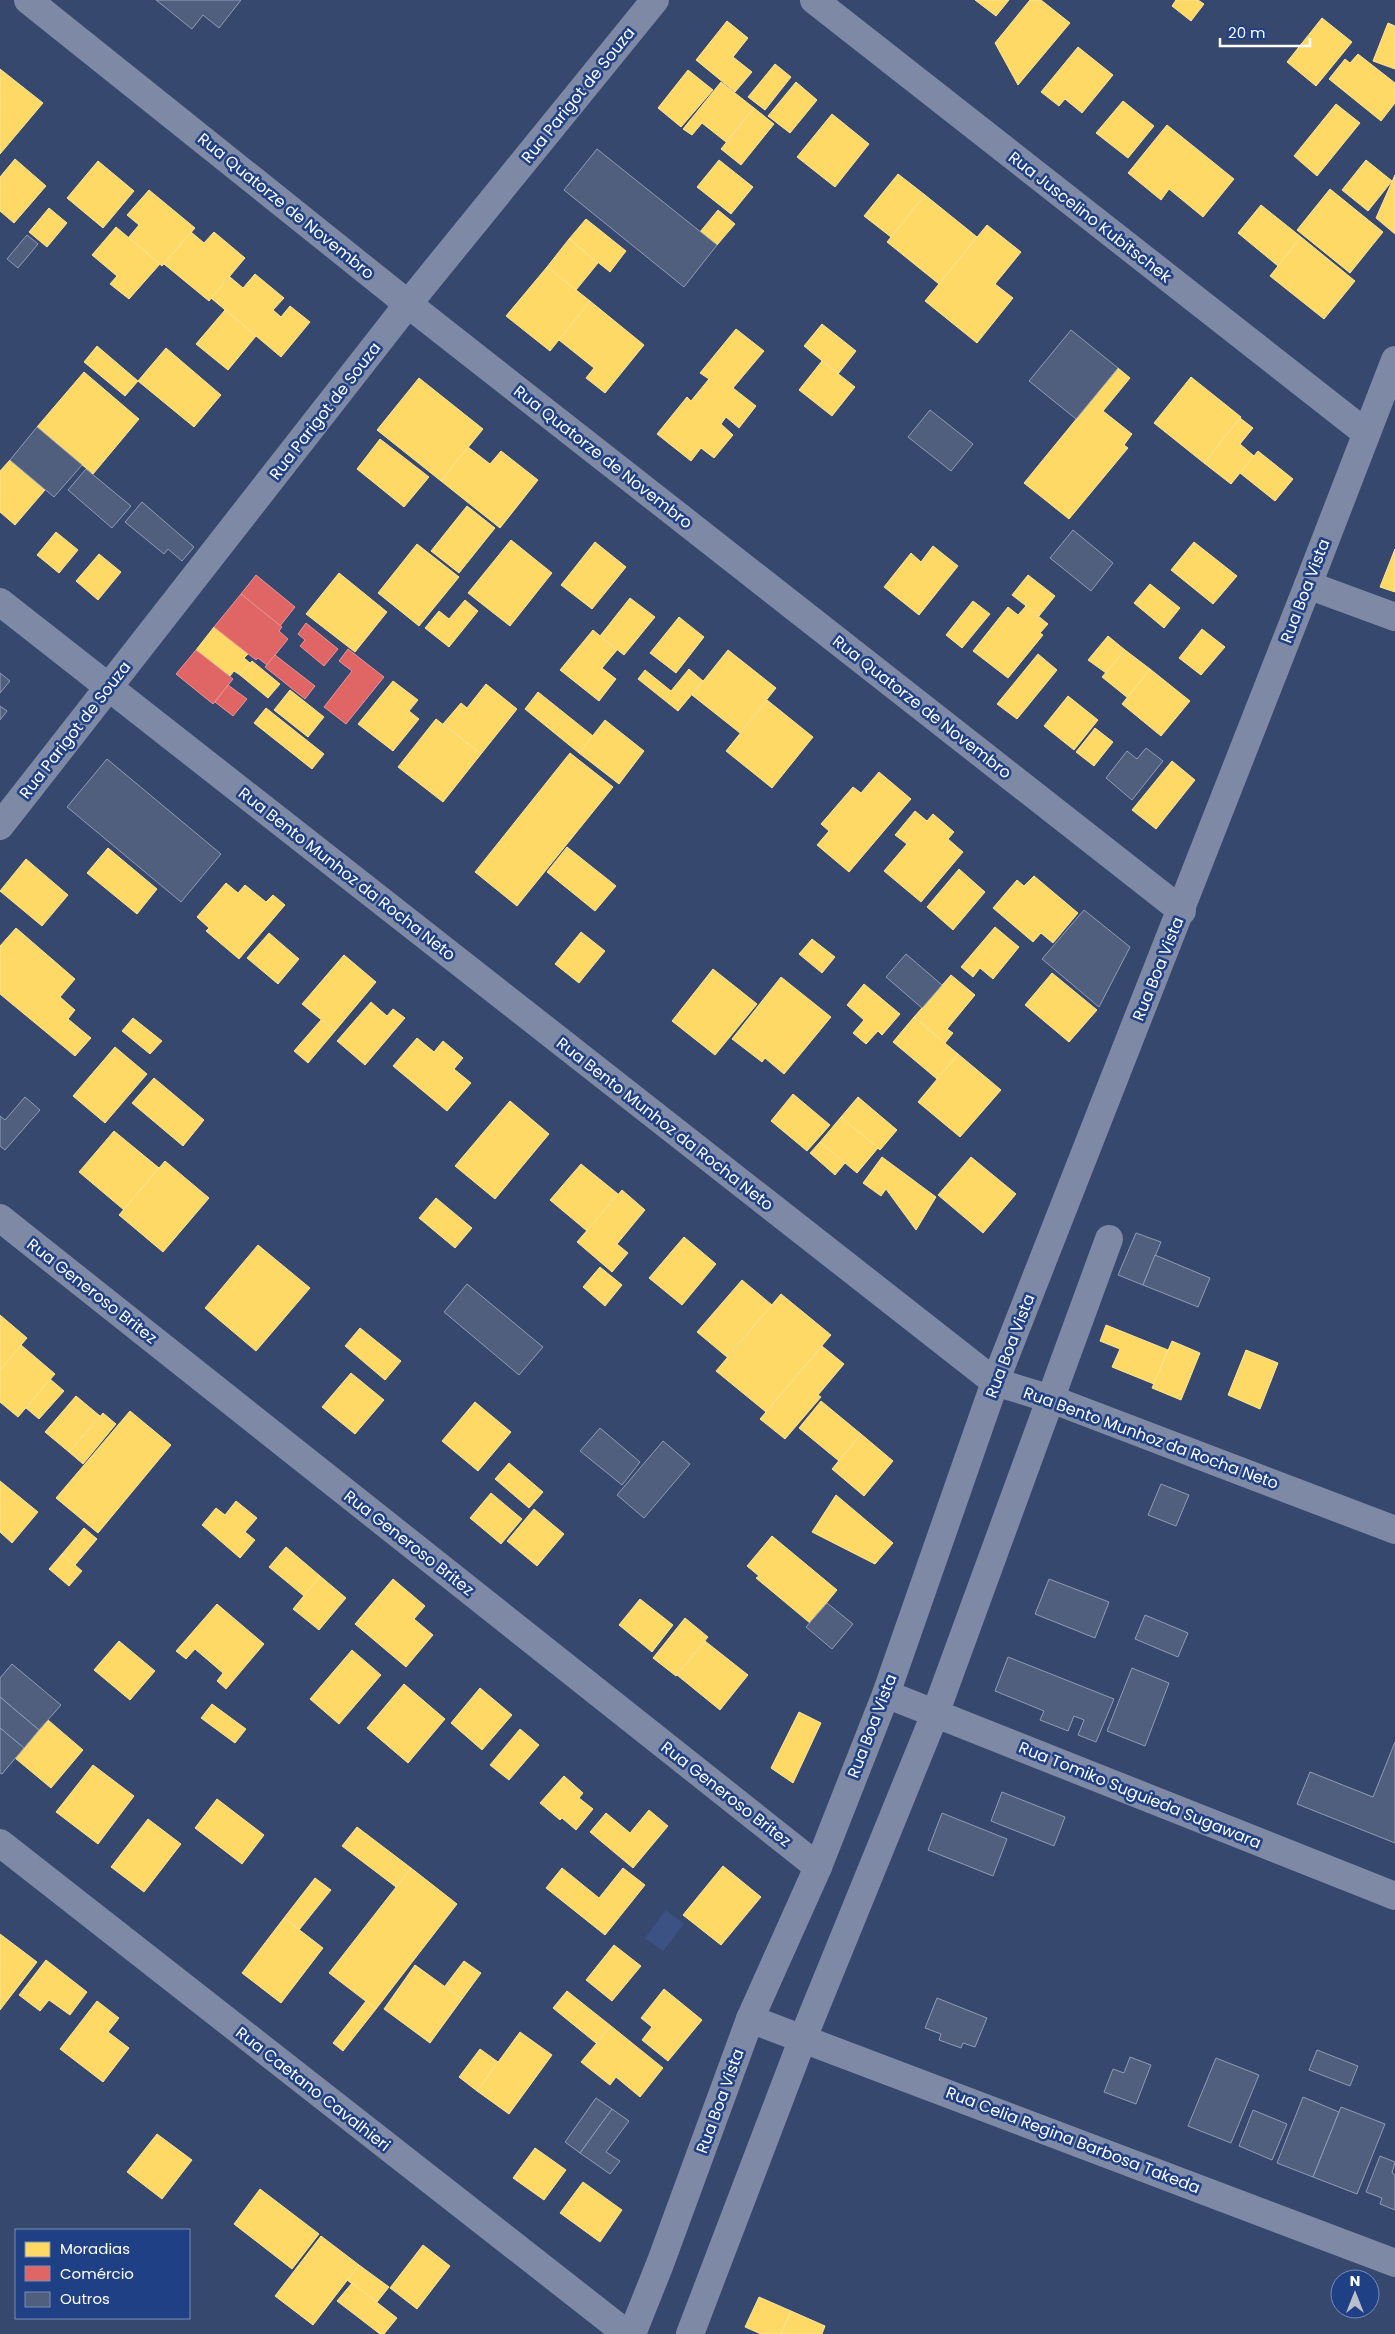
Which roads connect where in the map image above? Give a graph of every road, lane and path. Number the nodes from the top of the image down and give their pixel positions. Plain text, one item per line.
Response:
1 (28, 0) edge
2 (654, 0) edge
3 (814, 0) edge
4 (408, 304) junction
5 (1395, 360) edge
6 (1366, 433) junction
7 (1308, 585) junction
8 (0, 602) edge
9 (1395, 617) edge
10 (108, 687) junction
11 (0, 826) edge
12 (1182, 911) junction
13 (0, 1218) edge
14 (1109, 1239) dead end
15 (995, 1382) junction
16 (1052, 1399) junction
17 (1395, 1530) edge
18 (886, 1694) junction
19 (935, 1714) junction
20 (0, 1843) edge
21 (818, 1867) junction
22 (1395, 1896) edge
23 (750, 2019) junction
24 (803, 2038) junction
25 (1395, 2263) edge
26 (626, 2334) edge
27 (632, 2334) edge
28 (690, 2334) edge

1 - 4 street, Rua Quatorze de Novembro
2 - 4 street, Rua Parigot de Souza
3 - 6 street, Rua Juscelino Kubitschek
4 - 10 street, Rua Parigot de Souza
4 - 12 street, Rua Quatorze de Novembro
5 - 6 street, Rua Boa Vista
6 - 7 street, Rua Boa Vista
7 - 9 street
7 - 12 street, Rua Boa Vista
8 - 10 street, Rua Bento Munhoz da Rocha Neto
10 - 11 street, Rua Parigot de Souza
10 - 15 street, Rua Bento Munhoz da Rocha Neto
12 - 15 street, Rua Boa Vista
13 - 21 street, Rua Generoso Britez
14 - 16 street
15 - 16 street, Rua Bento Munhoz da Rocha Neto
15 - 18 street, Rua Boa Vista
16 - 17 street, Rua Bento Munhoz da Rocha Neto
16 - 19 street
18 - 19 street, Rua Tomiko Suguieda Sugawara
18 - 21 street, Rua Boa Vista
19 - 22 street, Rua Tomiko Suguieda Sugawara
19 - 24 street
20 - 26 street, Rua Caetano Cavalhieri
21 - 23 street, Rua Boa Vista
23 - 24 street, Rua Celia Regina Barbosa Takeda
23 - 27 street, Rua Boa Vista
24 - 25 street, Rua Celia Regina Barbosa Takeda
24 - 28 street

